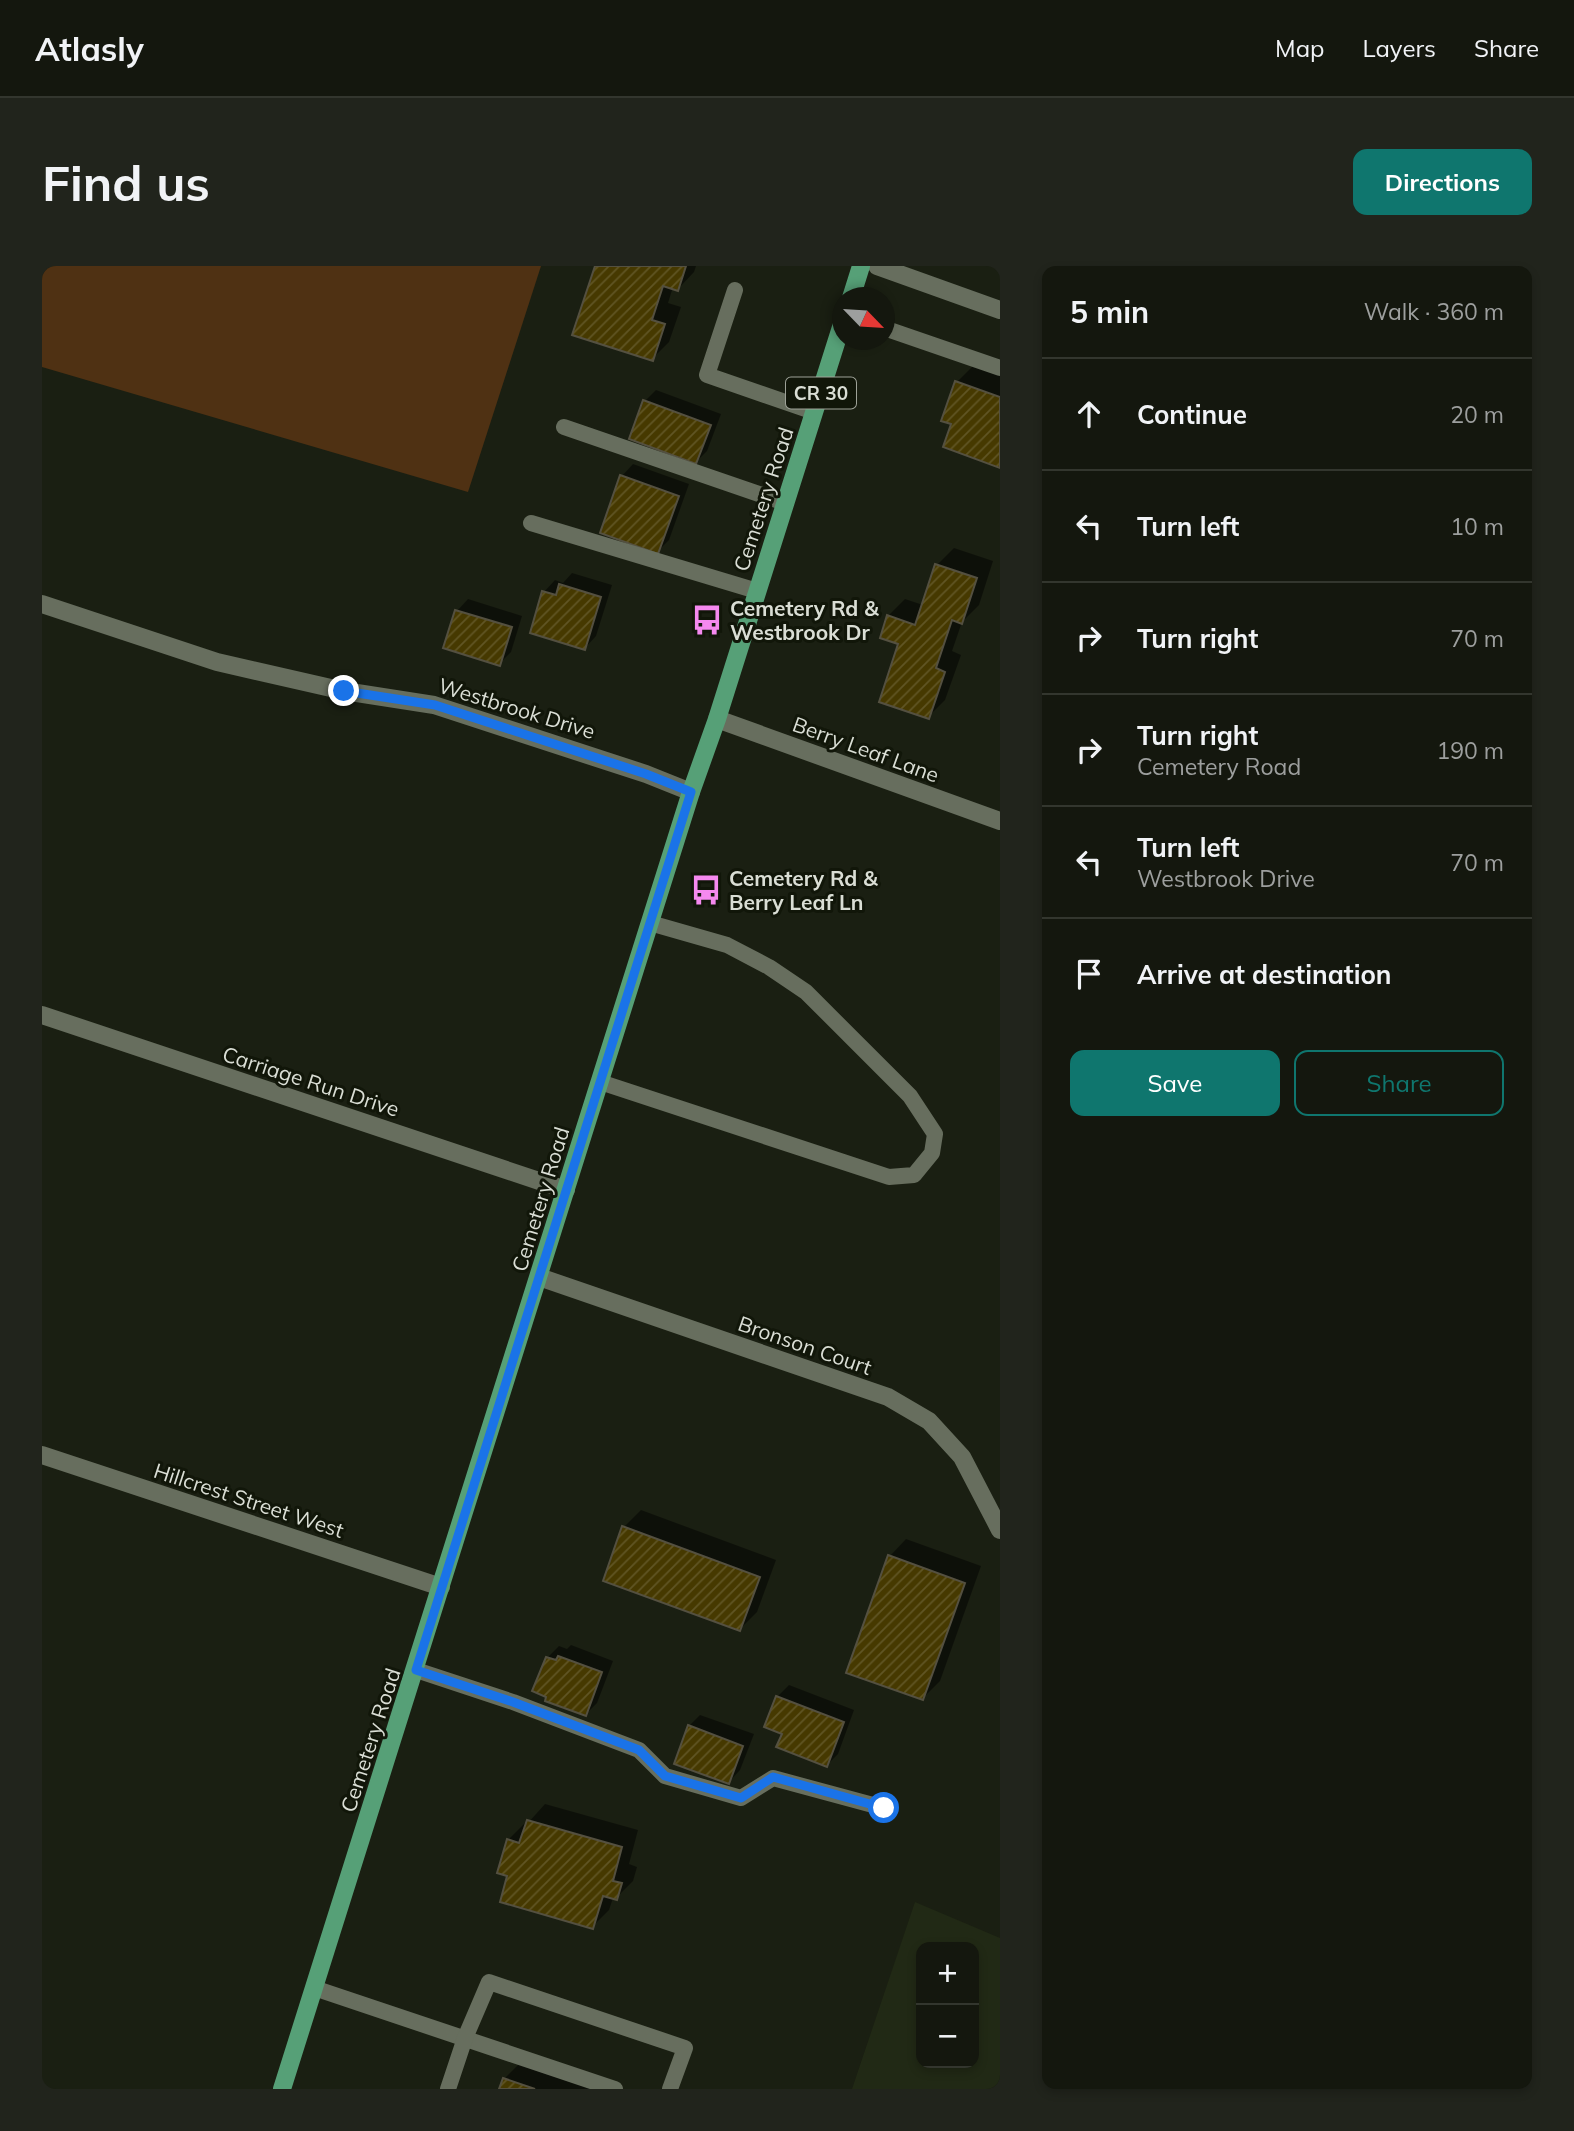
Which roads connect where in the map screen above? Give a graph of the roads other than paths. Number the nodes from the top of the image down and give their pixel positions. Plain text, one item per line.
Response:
1 (861, 266) edge
2 (877, 266) edge
3 (854, 287) edge
4 (736, 290) dead end
5 (1000, 310) edge
6 (895, 332) edge
7 (834, 350) edge
8 (1000, 368) edge
9 (814, 412) junction
10 (564, 427) dead end
11 (785, 503) junction
12 (531, 523) dead end
13 (757, 591) junction
14 (42, 604) edge
15 (717, 719) junction
16 (691, 792) junction
17 (1000, 821) edge
18 (650, 923) junction
19 (42, 1015) edge
20 (600, 1082) junction
21 (566, 1190) junction
22 (539, 1277) junction
23 (42, 1455) edge
24 (1000, 1530) edge
25 (441, 1587) junction
26 (416, 1670) junction
27 (884, 1808) dead end
28 (314, 1989) junction
29 (465, 2038) junction
30 (282, 2089) edge
31 (448, 2089) edge
32 (615, 2089) edge
33 (670, 2089) edge

1 - 3 main road
2 - 5 street
4 - 9 lane
6 - 8 lane
7 - 9 main road, Cemetery Road / CR 30
9 - 11 main road, Cemetery Road / CR 30
10 - 11 lane
11 - 13 main road, Cemetery Road / CR 30
12 - 13 lane
13 - 15 main road, Cemetery Road / CR 30
14 - 16 street, Westbrook Drive
15 - 16 main road, Cemetery Road / CR 30
15 - 17 street, Berry Leaf Lane
16 - 18 main road, Cemetery Road / CR 30
18 - 20 main road, Cemetery Road / CR 30
18 - 20 lane
19 - 21 street, Carriage Run Drive
20 - 21 main road, Cemetery Road / CR 30
21 - 22 main road, Cemetery Road / CR 30
22 - 24 street, Bronson Court
22 - 25 main road, Cemetery Road / CR 30
23 - 25 street, Hillcrest Street West
25 - 26 main road, Cemetery Road / CR 30
26 - 27 lane
26 - 28 main road, Cemetery Road / CR 30
28 - 29 lane
28 - 30 main road, Cemetery Road / CR 30
29 - 31 lane
29 - 32 lane
29 - 33 lane

